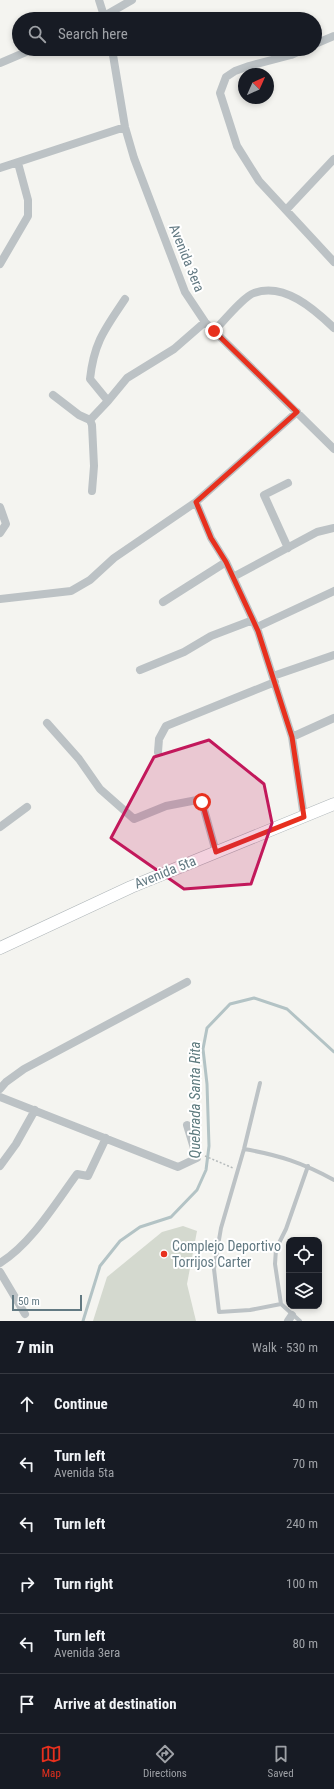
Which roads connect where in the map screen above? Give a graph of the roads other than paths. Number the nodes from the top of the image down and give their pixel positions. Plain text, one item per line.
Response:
1 (99, 0) edge
2 (132, 0) edge
3 (102, 12) edge
4 (113, 12) edge
5 (334, 36) edge
6 (322, 41) edge
7 (16, 56) edge
8 (113, 56) edge
9 (287, 56) edge
10 (0, 63) edge
11 (125, 127) junction
12 (334, 159) edge
13 (18, 163) junction
14 (0, 168) edge
15 (286, 210) junction
16 (334, 262) edge
17 (0, 264) edge
18 (125, 299) dead end
19 (205, 322) junction
20 (334, 328) edge
21 (214, 331) junction
22 (53, 394) dead end
23 (108, 401) junction
24 (297, 412) junction
25 (90, 420) junction
26 (334, 449) edge
27 (288, 482) dead end
28 (92, 491) dead end
29 (196, 502) junction
30 (0, 507) edge
31 (334, 528) edge
32 (0, 533) edge
33 (288, 548) junction
34 (226, 562) junction
35 (233, 577) junction
36 (334, 590) edge
37 (0, 599) edge
38 (163, 602) dead end
39 (255, 624) junction
40 (334, 655) edge
41 (140, 670) dead end
42 (274, 679) junction
43 (334, 718) edge
44 (46, 723) dead end
45 (292, 737) junction
46 (158, 752) dead end
47 (334, 804) edge
48 (27, 807) dead end
49 (304, 817) junction
50 (0, 827) edge
51 (216, 852) junction
52 (0, 948) edge
53 (187, 982) dead end
54 (260, 1083) dead end
55 (0, 1089) edge
56 (0, 1097) edge
57 (35, 1110) junction
58 (187, 1125) dead end
59 (106, 1138) junction
60 (244, 1149) junction
61 (0, 1166) edge
62 (308, 1166) junction
63 (334, 1180) edge
64 (0, 1263) edge
65 (0, 1272) edge
66 (281, 1304) junction
67 (25, 1314) dead end
68 (290, 1318) edge
69 (300, 1321) edge

1 - 3 street
2 - 4 street
5 - 6 street
7 - 10 street
8 - 11 street, Avenida 3era
9 - 15 street
11 - 13 street
11 - 19 street, Avenida 3era
12 - 15 street
13 - 14 street
13 - 17 street
15 - 16 street
18 - 23 street
19 - 21 street, Avenida 3era
19 - 23 street
20 - 21 street
21 - 24 street, Avenida 3era
22 - 25 street
23 - 25 street
24 - 26 street, Avenida 3era
24 - 29 street
25 - 28 street
27 - 33 street
29 - 34 street
29 - 37 street
30 - 32 street
31 - 33 street
33 - 35 street
34 - 35 street
34 - 38 street
35 - 39 street
36 - 39 street
39 - 41 street
39 - 42 street
40 - 42 street
42 - 45 street
42 - 46 street
43 - 45 street
44 - 51 street
45 - 49 street
47 - 49 street, Avenida 5ta
48 - 50 street
49 - 51 street, Avenida 5ta
51 - 52 street, Avenida 5ta
53 - 55 street
54 - 60 lane
56 - 57 street
57 - 59 street
57 - 61 street
58 - 59 street
59 - 64 street
60 - 62 lane
60 - 66 lane
62 - 63 lane
62 - 66 lane
65 - 67 street
66 - 68 lane
68 - 69 lane

